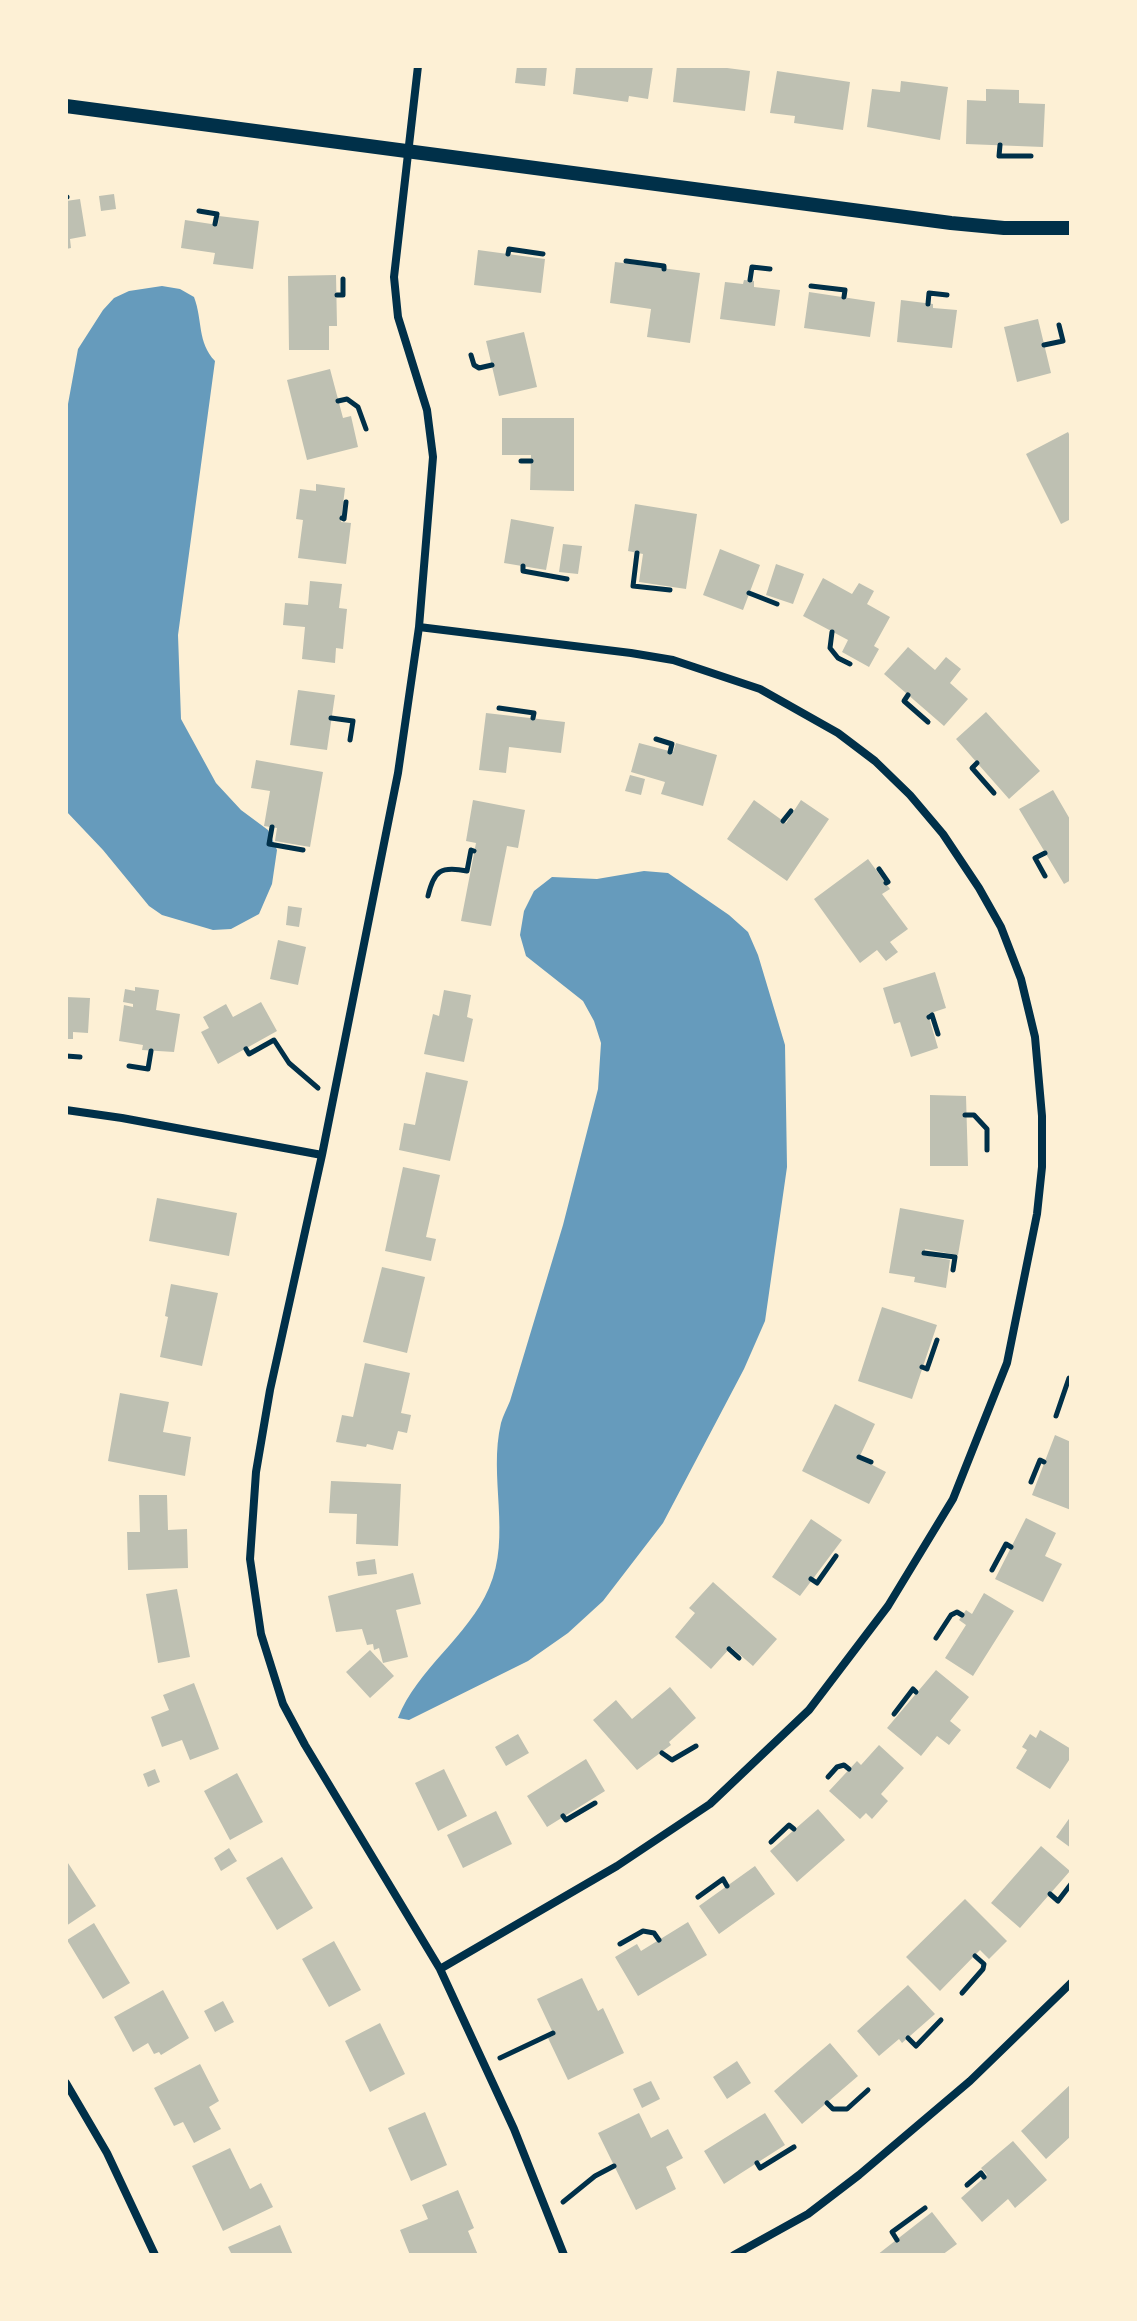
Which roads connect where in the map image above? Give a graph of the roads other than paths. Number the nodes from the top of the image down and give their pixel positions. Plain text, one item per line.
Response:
1 (418, 66) edge
2 (66, 106) edge
3 (409, 150) junction
4 (1071, 228) edge
5 (419, 627) junction
6 (66, 1110) edge
7 (322, 1155) junction
8 (440, 1969) junction
9 (1071, 1983) edge
10 (66, 2083) edge
11 (155, 2255) edge
12 (564, 2255) edge
13 (734, 2255) edge

1 - 3 street
2 - 3 street
3 - 4 street
3 - 5 street
5 - 7 street
5 - 8 street
6 - 7 street
7 - 8 street
8 - 12 street
9 - 13 street
10 - 11 street

